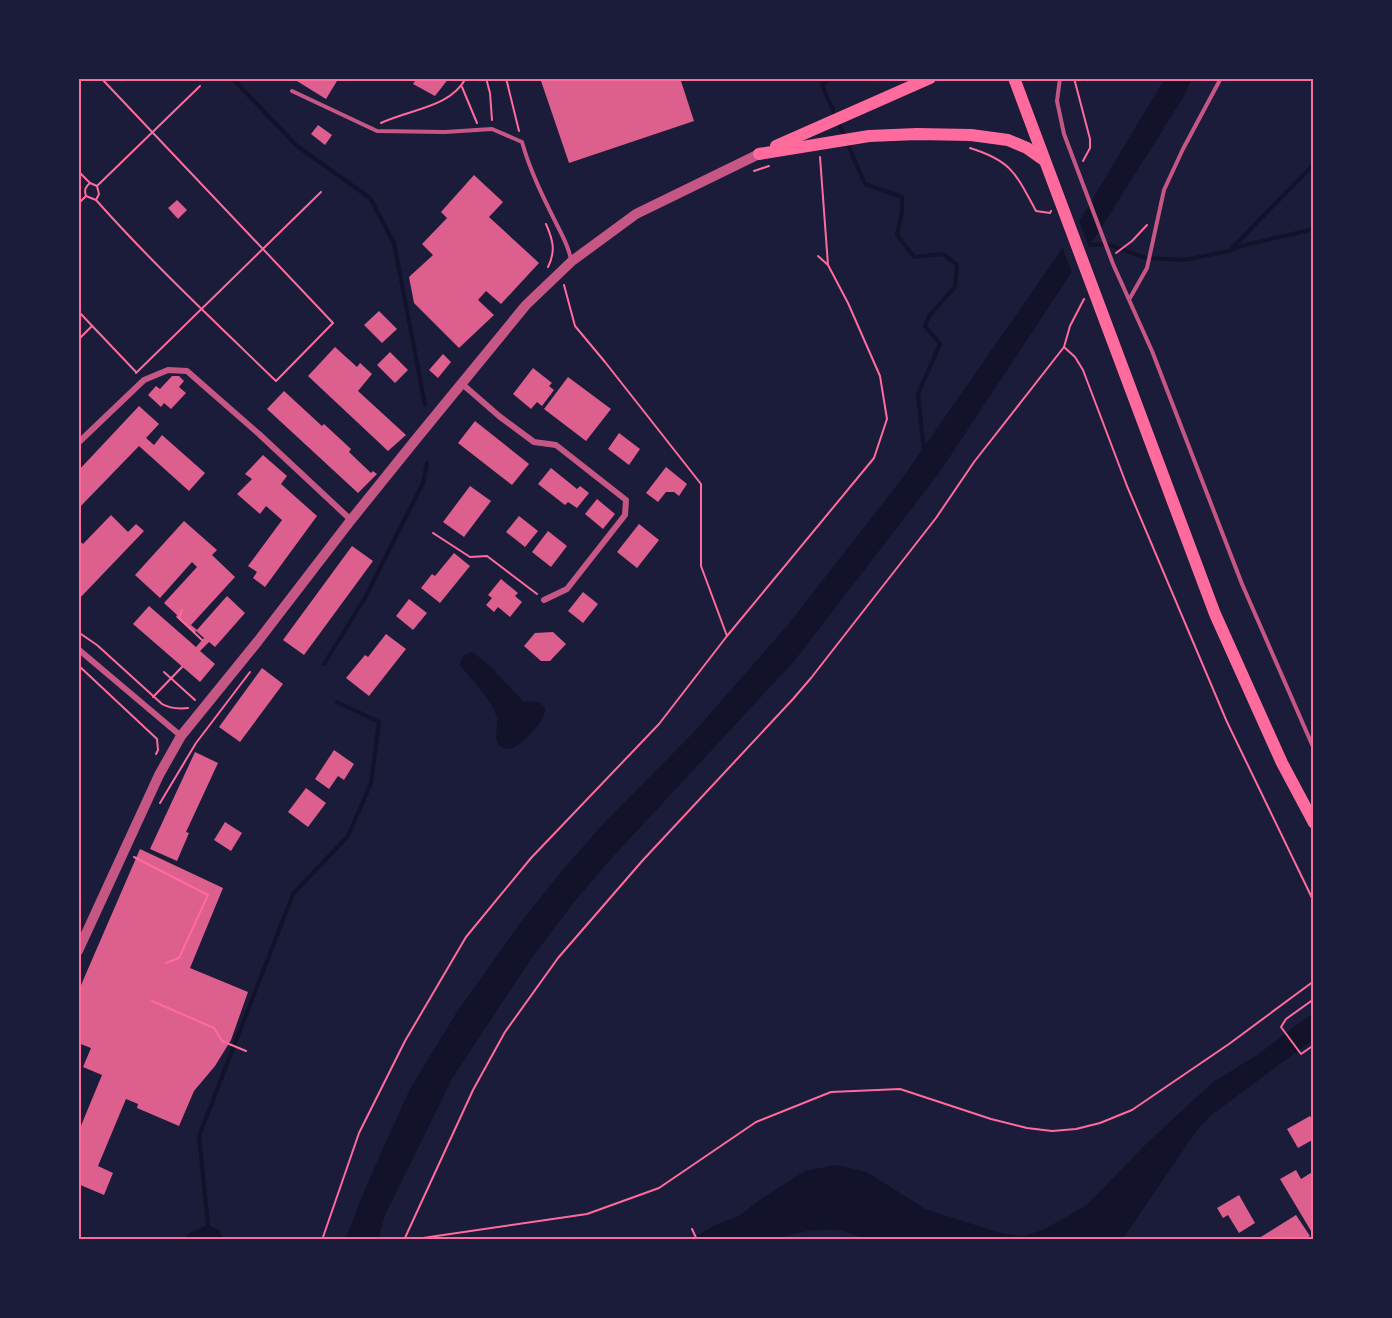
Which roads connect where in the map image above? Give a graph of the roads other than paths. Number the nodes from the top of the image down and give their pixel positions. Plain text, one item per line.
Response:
1 (912, 78) edge
2 (930, 78) edge
3 (1014, 78) edge
4 (1060, 78) edge
5 (1221, 78) edge
6 (292, 91) dead end
7 (900, 91) junction
8 (805, 140) junction
9 (759, 154) joint
10 (1045, 161) junction
11 (572, 261) junction
12 (1130, 299) junction
13 (461, 383) junction
14 (78, 443) edge
15 (351, 520) junction
16 (544, 600) road end
17 (78, 649) edge
18 (181, 736) junction
19 (1314, 749) edge
20 (1314, 823) edge
21 (78, 951) edge

1 - 7 main road
2 - 7 main road
3 - 10 main road
4 - 12 lane
5 - 12 lane
6 - 11 lane
7 - 8 main road
8 - 9 main road
8 - 10 main road
9 - 11 street
10 - 20 main road
11 - 13 street
12 - 19 lane
13 - 15 street
13 - 16 street
14 - 15 street
15 - 18 street
17 - 18 street
18 - 21 street

